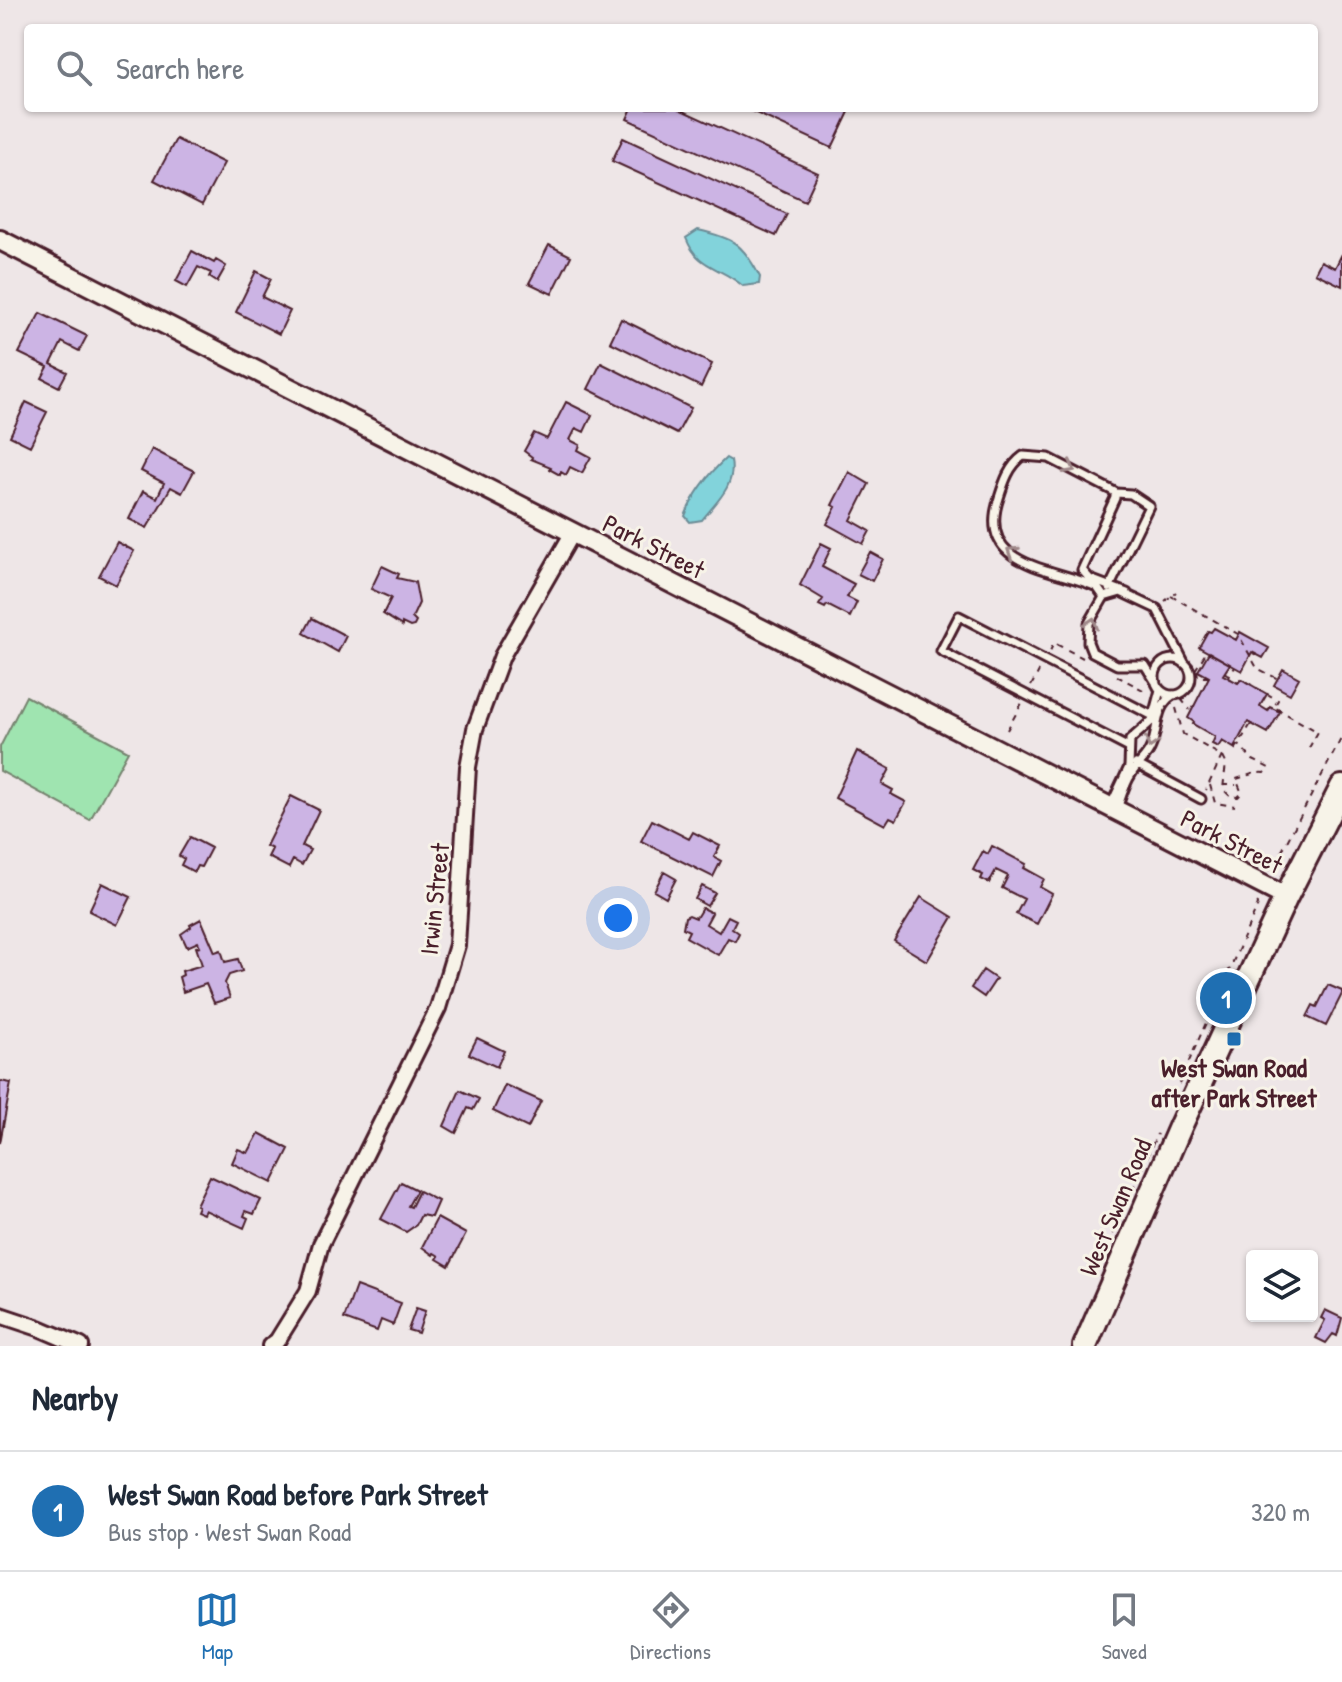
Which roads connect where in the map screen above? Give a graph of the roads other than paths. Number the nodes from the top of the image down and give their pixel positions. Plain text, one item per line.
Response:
1 (0, 240) edge
2 (1116, 493) junction
3 (572, 534) junction
4 (1110, 586) junction
5 (1127, 593) junction
6 (1104, 597) junction
7 (1191, 668) junction
8 (1155, 681) junction
9 (1160, 690) junction
10 (1178, 697) junction
11 (1155, 718) junction
12 (1129, 748) junction
13 (1134, 763) junction
14 (1342, 787) edge
15 (1201, 799) dead end
16 (1113, 809) junction
17 (1286, 897) junction
18 (0, 1315) edge
19 (81, 1346) edge
20 (270, 1346) edge
21 (1085, 1346) edge

1 - 3 street, Park Street
2 - 4 lane
2 - 4 lane
6 -> 2 lane
3 - 16 street, Park Street
3 - 20 street, Irwin Street
4 - 5 lane
4 - 6 lane
5 - 6 lane
5 - 7 lane
8 -> 6 lane
7 - 8 lane
7 - 10 lane
8 - 9 lane
9 - 10 lane
9 - 11 lane
10 - 11 lane
11 - 12 lane
11 - 12 lane
11 -> 13 lane
12 - 13 lane
13 - 15 lane
13 - 16 lane
14 - 17 main road, West Swan Road
16 - 17 street, Park Street
17 - 21 main road, West Swan Road
18 - 19 street

